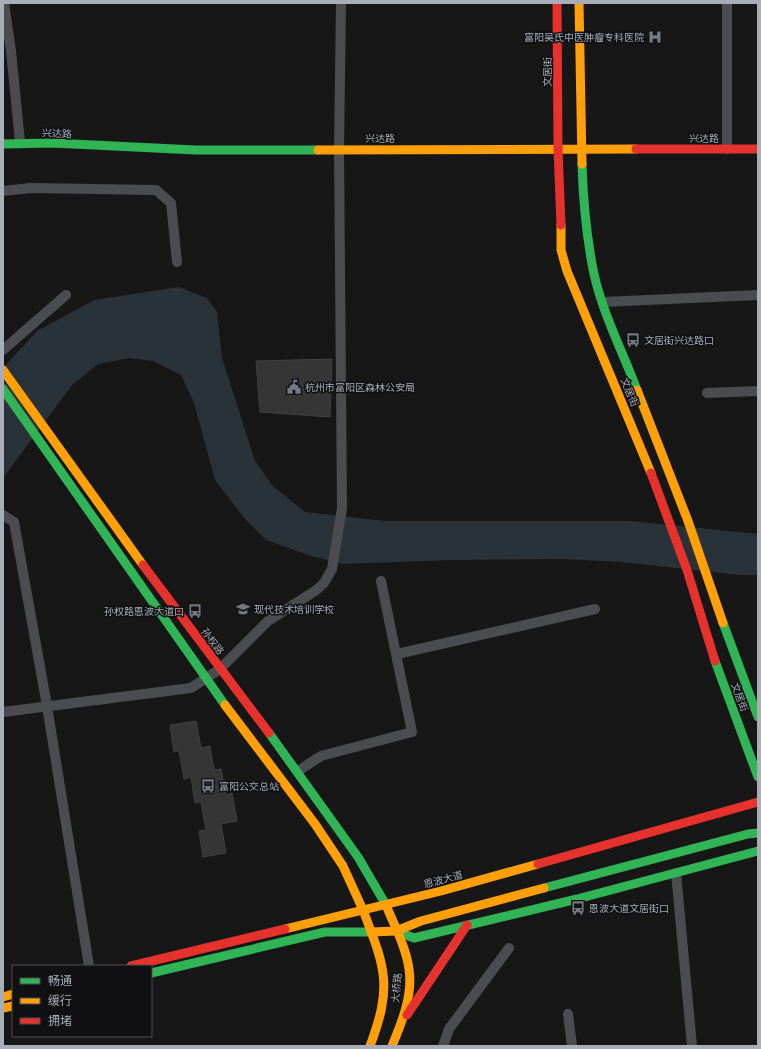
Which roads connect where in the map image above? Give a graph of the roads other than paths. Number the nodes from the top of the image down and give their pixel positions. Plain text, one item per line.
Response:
1 (4, 3) edge
2 (341, 3) edge
3 (557, 3) edge
4 (579, 3) edge
5 (727, 3) edge
6 (20, 142) junction
7 (3, 144) edge
8 (558, 148) junction
9 (582, 148) junction
10 (339, 149) junction
11 (727, 149) junction
12 (758, 149) edge
13 (3, 191) edge
14 (177, 262) dead end
15 (66, 295) dead end
16 (758, 295) edge
17 (603, 302) junction
18 (3, 350) edge
19 (3, 370) edge
20 (3, 388) edge
21 (758, 391) edge
22 (707, 393) dead end
23 (3, 515) edge
24 (381, 581) dead end
25 (595, 609) dead end
26 (396, 654) junction
27 (220, 669) junction
28 (206, 679) junction
29 (47, 706) junction
30 (3, 712) edge
31 (758, 717) edge
32 (298, 771) junction
33 (758, 777) edge
34 (758, 802) edge
35 (758, 833) edge
36 (758, 851) edge
37 (676, 873) junction
38 (386, 905) junction
39 (363, 910) junction
40 (467, 925) junction
41 (396, 931) junction
42 (371, 932) junction
43 (509, 948) dead end
44 (89, 965) edge
45 (135, 965) edge
46 (152, 973) edge
47 (568, 1014) dead end
48 (402, 1024) junction
49 (370, 1046) edge
50 (392, 1046) edge
51 (443, 1046) edge
52 (572, 1046) edge
53 (692, 1046) edge

1 - 6 street
2 - 10 street
3 - 8 main road, 文居街
4 - 9 main road, 文居街
5 - 11 street
6 - 7 main road, 兴达路
6 - 10 main road, 兴达路
8 - 9 main road, 兴达路
8 - 10 main road, 兴达路
8 - 33 main road, 文居街
9 - 11 main road, 兴达路
9 - 17 main road, 文居街
10 - 27 street
11 - 12 main road, 兴达路
13 - 14 street
15 - 18 street
16 - 17 street
17 - 31 main road, 文居街
19 - 27 main road, 孙权路
20 - 28 main road
21 - 22 street
23 - 29 street
24 - 26 street
25 - 26 street
26 - 32 street
27 - 28 street
27 - 32 main road, 孙权路
28 - 29 street
28 - 39 main road
29 - 30 street
29 - 44 street
32 - 38 main road, 孙权路
34 - 38 main road, 恩波大道
35 - 41 main road
36 - 37 main road
37 - 40 main road
37 - 53 street
38 - 39 main road, 恩波大道
38 - 41 main road, 孙权路
39 - 42 main road
39 - 45 main road, 恩波大道
40 - 41 main road
40 - 48 main road
41 - 42 main road
41 - 48 main road, 大桥路
42 - 46 main road
42 - 49 main road, 大桥路
43 - 51 street
47 - 52 street
48 - 50 main road, 大桥路

